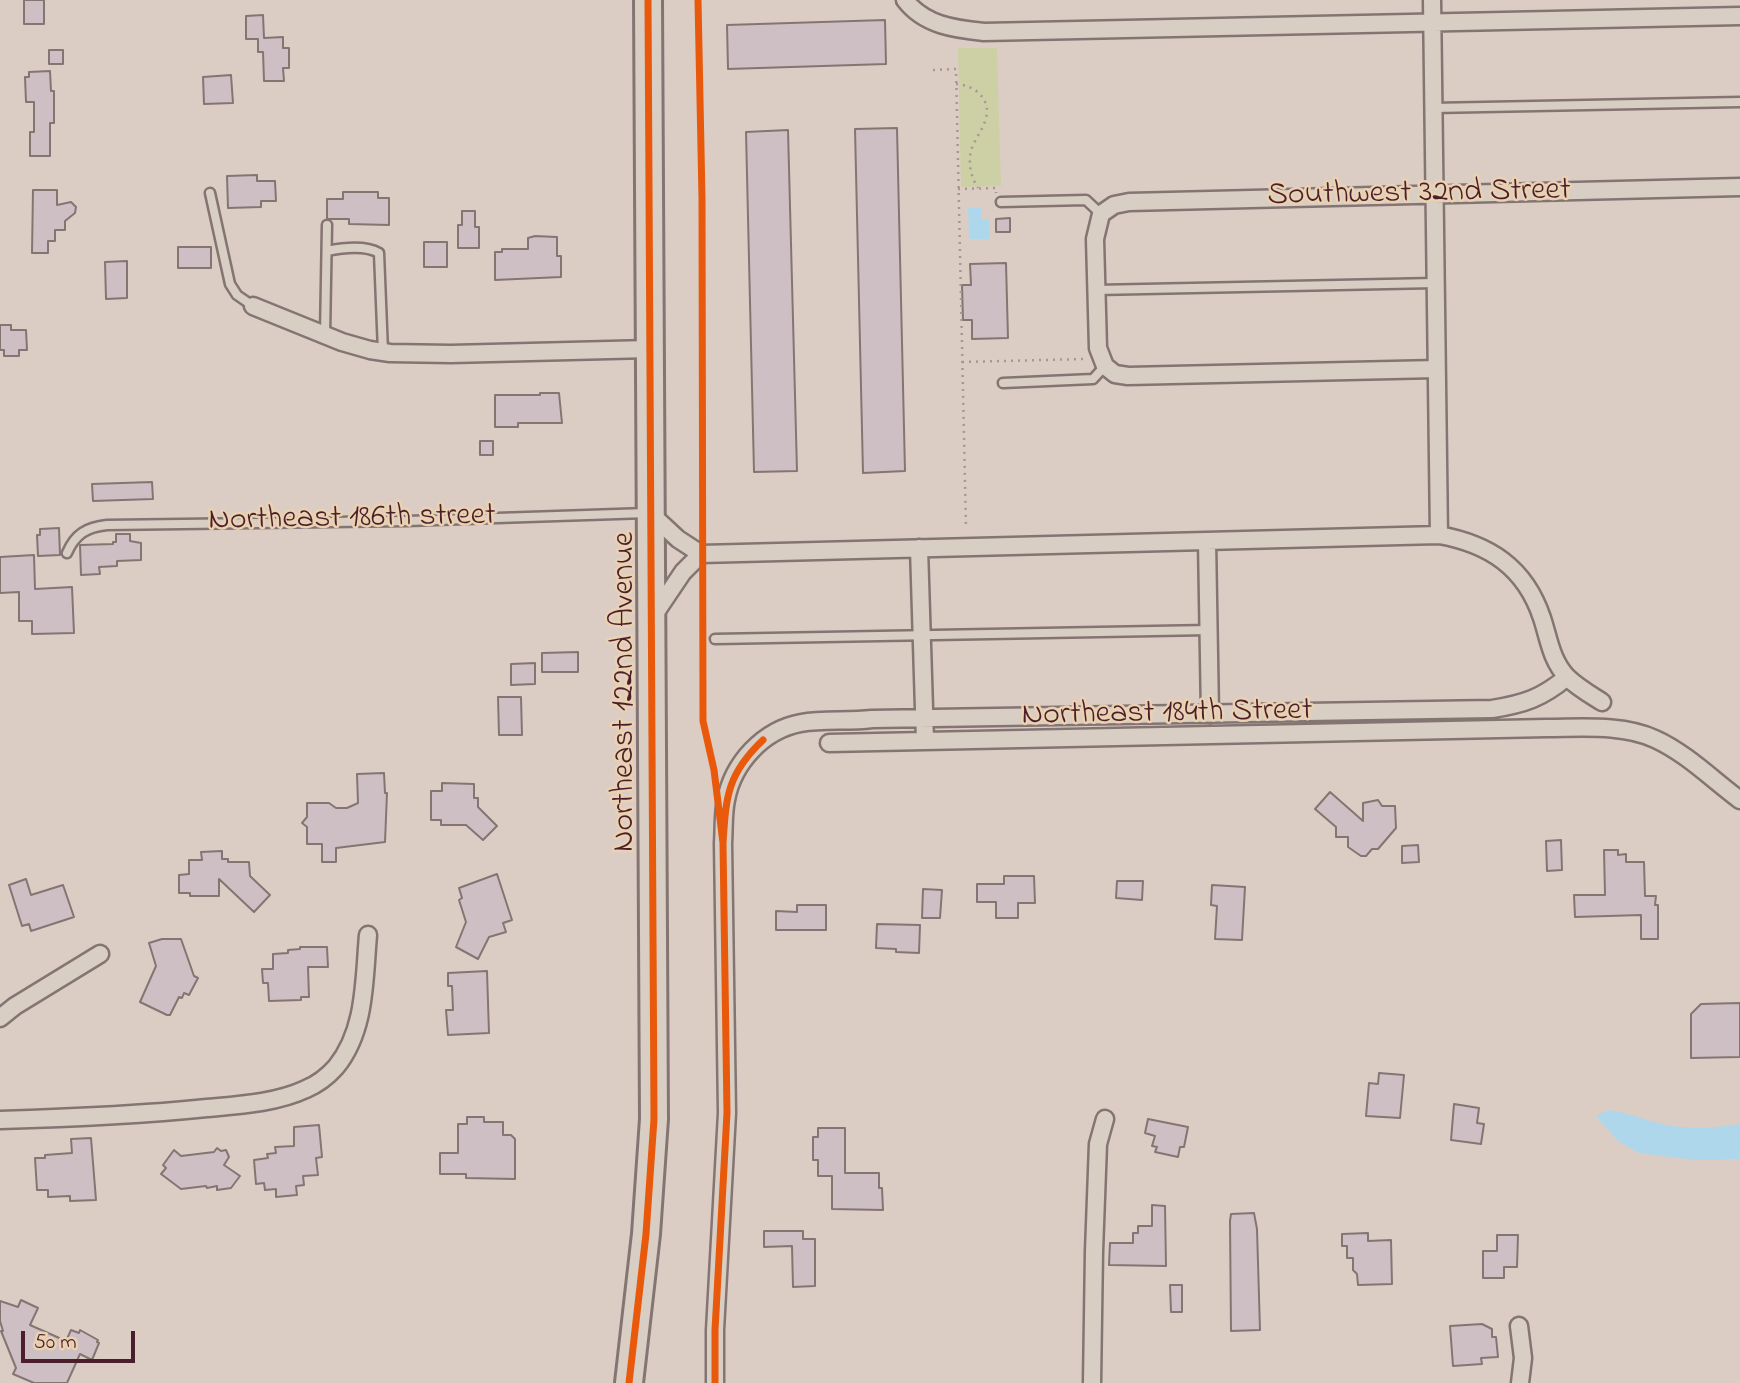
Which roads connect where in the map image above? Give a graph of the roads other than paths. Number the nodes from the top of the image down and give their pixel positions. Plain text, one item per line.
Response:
1 (648, 0) edge
2 (905, 0) edge
3 (1432, 0) edge
4 (1740, 16) edge
5 (1432, 21) junction
6 (1740, 102) edge
7 (1433, 108) junction
8 (1740, 187) edge
9 (210, 193) dead end
10 (1434, 195) junction
11 (1001, 202) dead end
12 (1101, 214) junction
13 (327, 225) dead end
14 (327, 251) junction
15 (1435, 283) junction
16 (1096, 290) junction
17 (253, 306) joint
18 (325, 335) junction
19 (649, 349) junction
20 (383, 352) junction
21 (1105, 366) junction
22 (1437, 369) junction
23 (1003, 383) dead end
24 (650, 513) junction
25 (1439, 535) junction
26 (1208, 541) junction
27 (919, 548) junction
28 (68, 552) dead end
29 (701, 554) junction
30 (651, 620) junction
31 (1209, 630) junction
32 (922, 635) junction
33 (715, 639) dead end
34 (1567, 677) junction
35 (1602, 702) dead end
36 (1210, 714) junction
37 (924, 718) junction
38 (925, 741) junction
39 (829, 743) dead end
40 (1740, 800) edge
41 (368, 935) dead end
42 (100, 954) dead end
43 (0, 1018) edge
44 (1105, 1119) dead end
45 (0, 1120) edge
46 (1519, 1326) dead end
47 (629, 1383) edge
48 (715, 1383) edge
49 (1092, 1383) edge
50 (1520, 1383) edge

1 - 19 highway, Northeast 122nd Avenue
2 - 5 street
3 - 5 street
4 - 5 street
5 - 7 street
6 - 7 lane
7 - 10 street
8 - 10 street, Southwest 32nd Street
9 - 17 lane
10 - 12 street, Southwest 32nd Street
10 - 15 street
11 - 12 lane
12 - 16 street
13 - 14 lane
14 - 18 lane
14 - 20 lane
15 - 16 lane
15 - 22 street
16 - 21 street
17 - 18 street
18 - 20 street
19 - 20 street
19 - 24 highway, Northeast 122nd Avenue
21 - 22 street
21 - 23 lane
22 - 25 street
24 - 28 lane, Northeast 186th street
24 - 29 street
24 - 30 highway, Northeast 122nd Avenue
25 - 26 street
25 - 34 street
26 - 27 street
26 - 31 street
27 - 29 street
27 - 32 street
29 - 30 street
30 - 47 highway, Northeast 122nd Avenue
31 - 32 lane
31 - 36 street
32 - 33 lane
32 - 37 street
34 - 35 street
34 - 36 street, Northeast 184th Street
36 - 37 street, Northeast 184th Street
37 - 38 street
37 - 48 street, Northeast 184th Street
38 - 39 street, Northeast 184th Street
38 - 40 street, Northeast 184th Street
41 - 45 street
42 - 43 street
44 - 49 street
46 - 50 street

